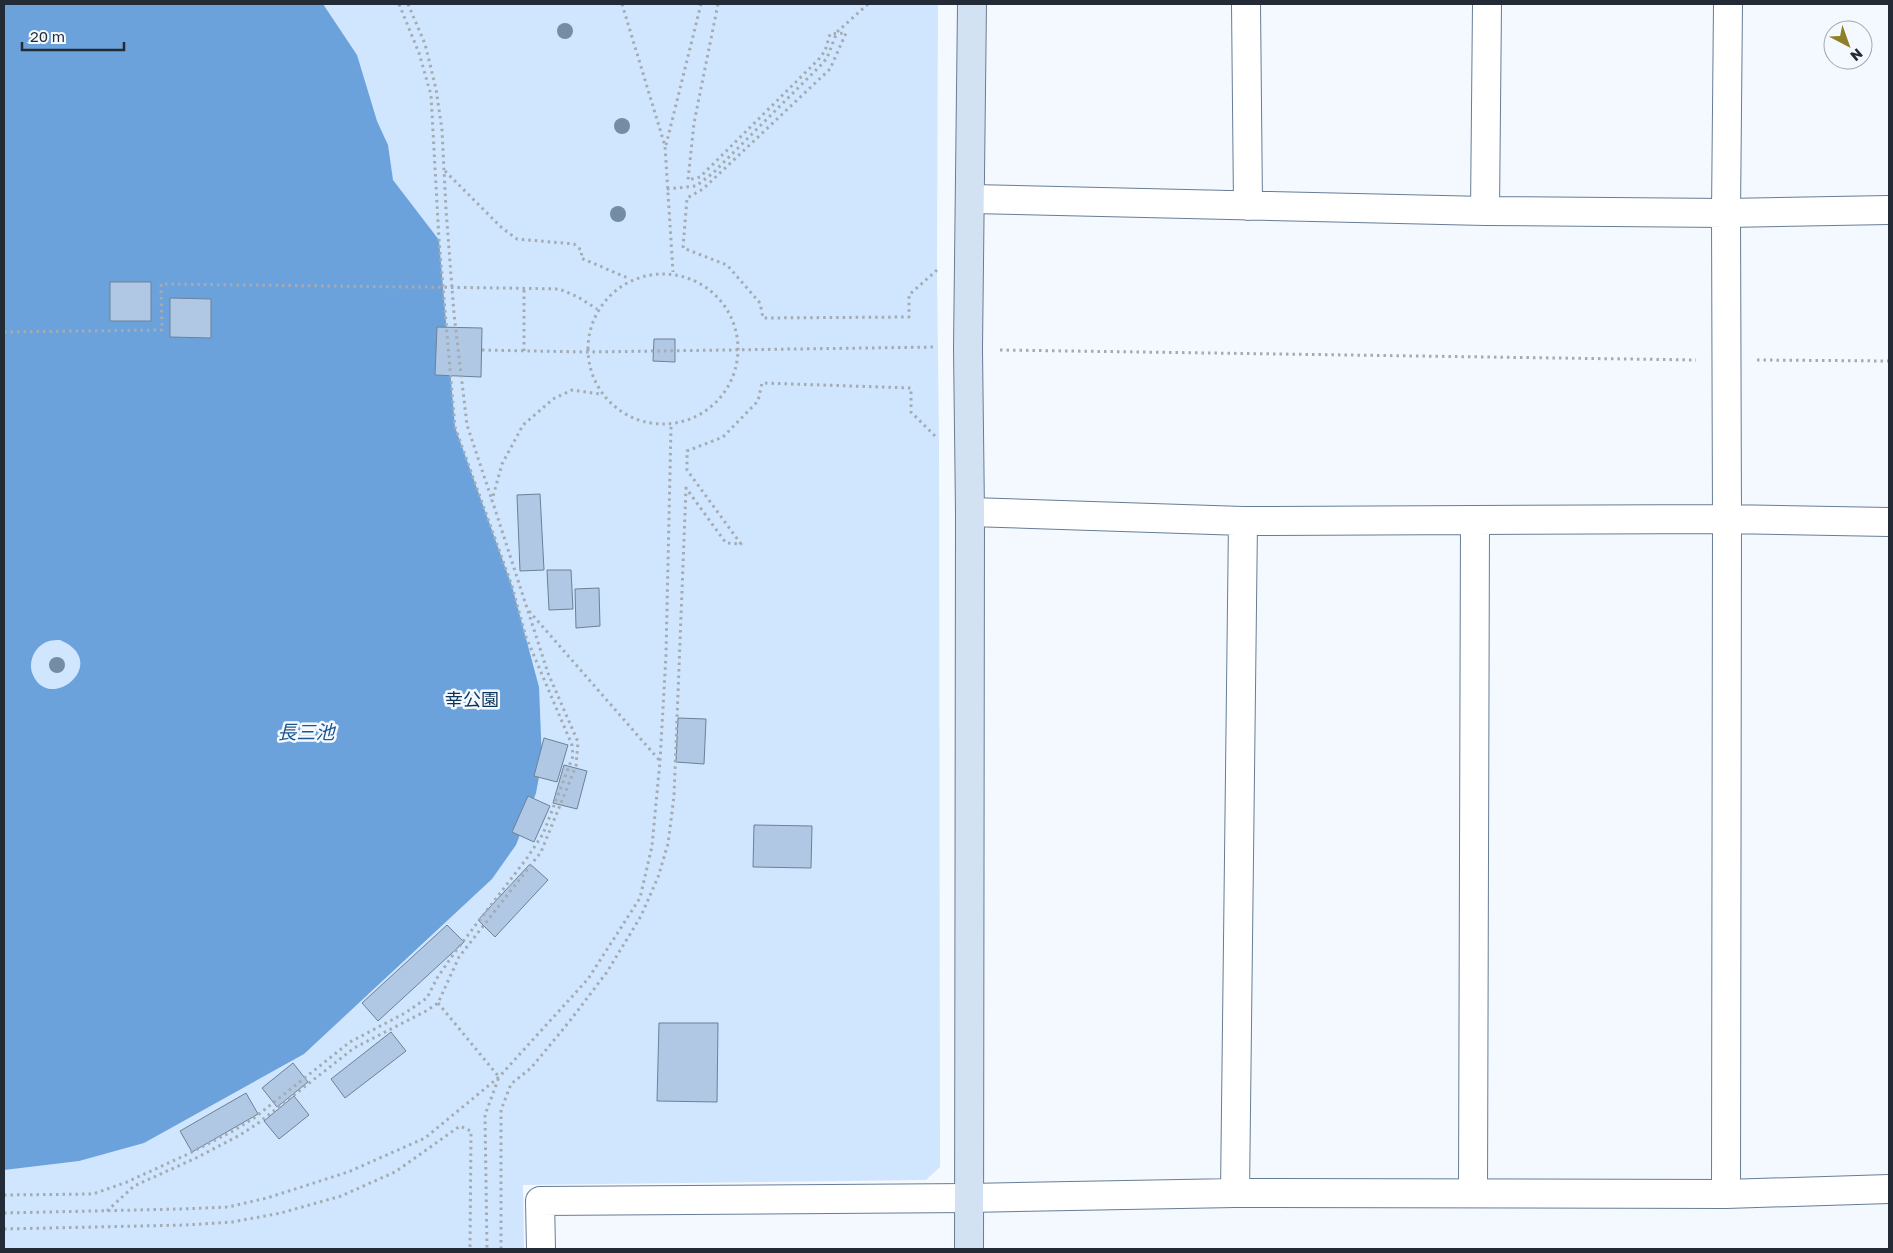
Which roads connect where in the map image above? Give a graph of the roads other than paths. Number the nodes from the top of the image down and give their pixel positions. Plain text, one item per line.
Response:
1 (972, 4) edge
2 (1246, 4) edge
3 (1487, 4) edge
4 (1728, 4) edge
5 (971, 199) junction
6 (1248, 206) junction
7 (1889, 210) edge
8 (1485, 211) junction
9 (1726, 213) junction
10 (970, 512) junction
11 (1727, 519) junction
12 (1243, 521) junction
13 (1475, 521) junction
14 (1889, 522) edge
15 (1889, 1189) edge
16 (1235, 1193) junction
17 (1473, 1193) junction
18 (1726, 1194) junction
19 (969, 1198) junction
20 (541, 1249) edge
21 (968, 1249) edge

1 - 5 street
2 - 6 street
3 - 8 street
4 - 9 street
5 - 6 street
5 - 10 street
6 - 8 street
7 - 9 street
8 - 9 street
9 - 11 street
10 - 12 street
10 - 19 street
11 - 13 street
11 - 14 street
11 - 18 street
12 - 13 street
12 - 16 street
13 - 17 street
15 - 18 street
16 - 17 street
16 - 19 street
17 - 18 street
19 - 20 street
19 - 21 street

